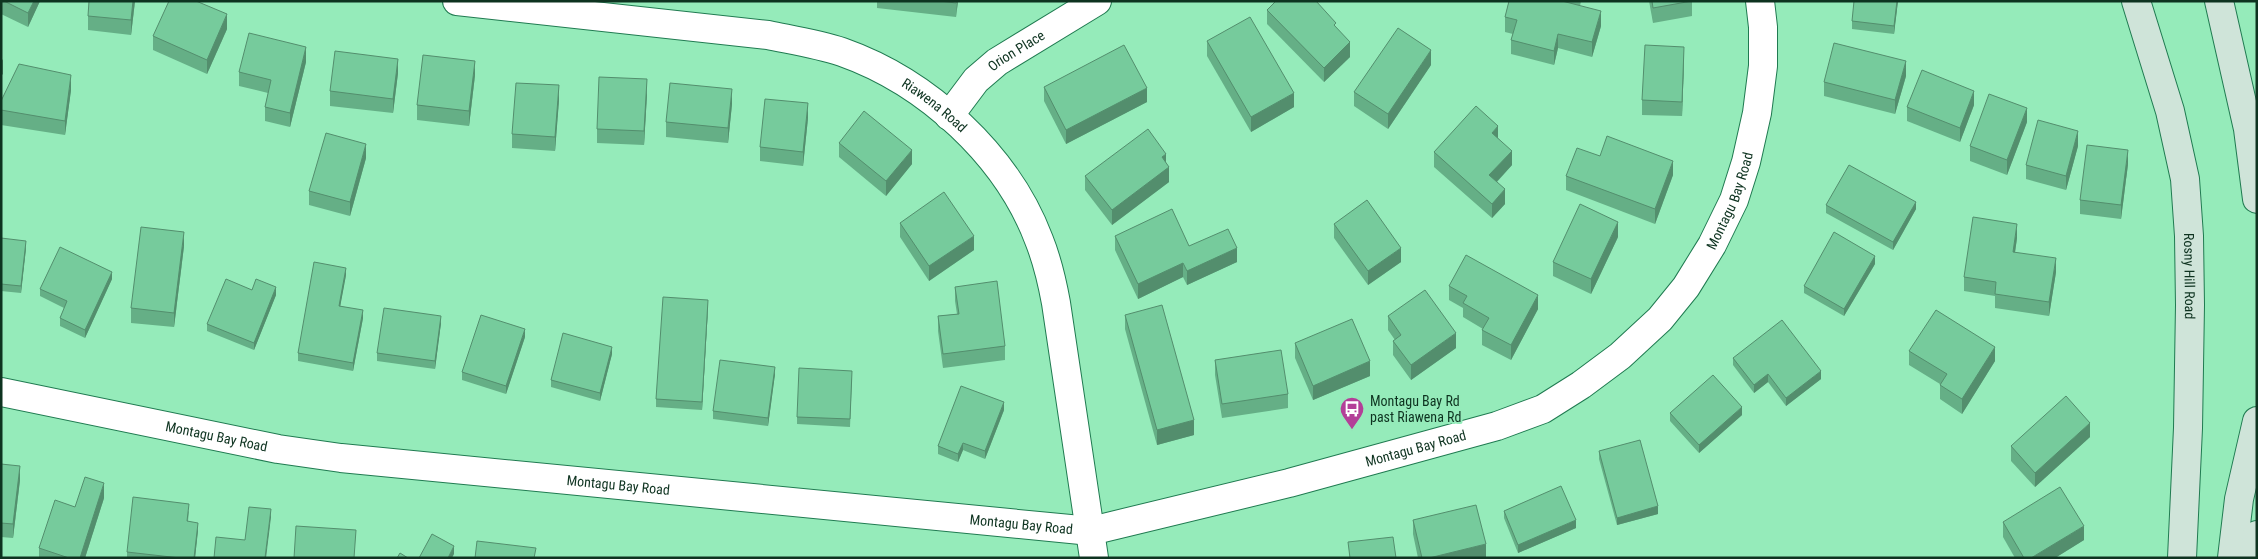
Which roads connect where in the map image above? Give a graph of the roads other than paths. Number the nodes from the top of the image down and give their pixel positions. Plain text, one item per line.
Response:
1 (457, 1) edge
2 (1096, 1) edge
3 (1760, 1) edge
4 (2136, 1) edge
5 (2219, 1) edge
6 (949, 116) junction
7 (2257, 199) edge
8 (1, 392) edge
9 (2257, 421) edge
10 (1091, 530) junction
11 (2257, 535) edge
12 (1094, 558) edge
13 (2182, 558) edge
14 (2232, 558) edge
15 (2256, 558) edge

1 - 6 street, Riawena Road
2 - 6 street, Orion Place
3 - 10 street, Montagu Bay Road
4 - 13 main road, Rosny Hill Road
5 - 7 main road
6 - 10 street, Riawena Road
8 - 10 street, Montagu Bay Road
9 - 14 main road
10 - 12 street, Riawena Road
11 - 15 main road

